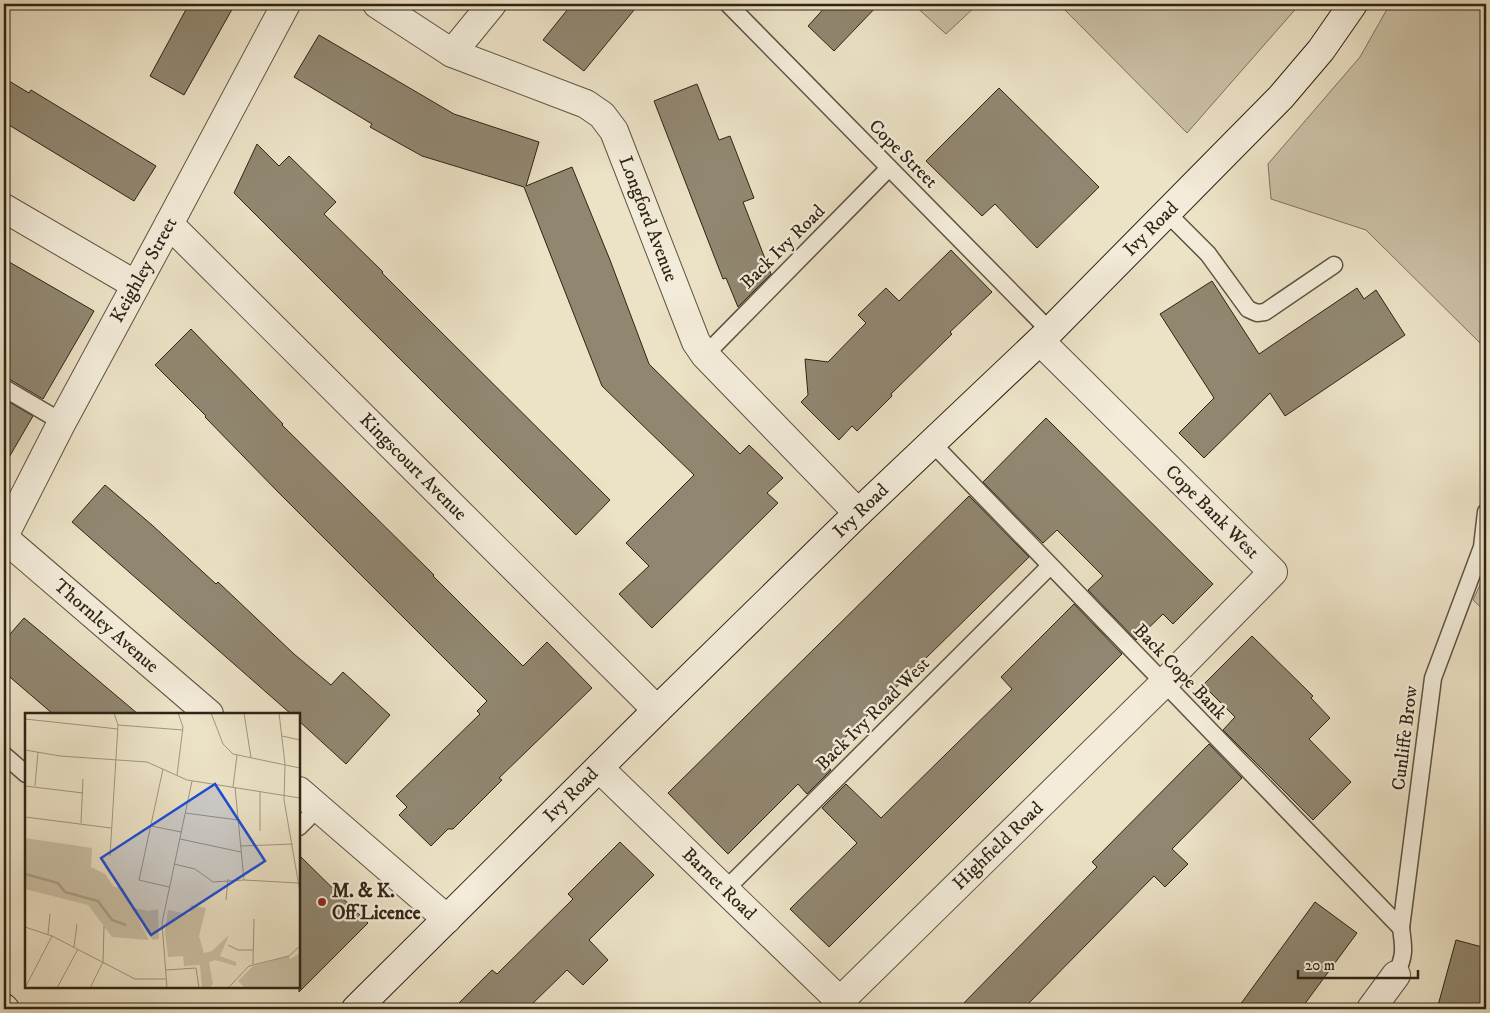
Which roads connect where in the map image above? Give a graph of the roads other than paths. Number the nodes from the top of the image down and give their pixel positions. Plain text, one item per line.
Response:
1 (286, 4) edge
2 (377, 4) edge
3 (492, 4) edge
4 (728, 4) edge
5 (1353, 4) edge
6 (452, 53) junction
7 (889, 168) junction
8 (4, 208) edge
9 (1166, 213) junction
10 (170, 224) junction
11 (1334, 265) dead end
12 (136, 285) junction
13 (1045, 336) junction
14 (704, 355) junction
15 (4, 388) edge
16 (62, 422) junction
17 (932, 443) junction
18 (1486, 512) edge
19 (858, 513) junction
20 (4, 537) edge
21 (1050, 566) junction
22 (1163, 684) junction
23 (657, 710) junction
24 (208, 713) edge
25 (4, 755) edge
26 (599, 768) junction
27 (25, 773) edge
28 (308, 800) edge
29 (300, 824) edge
30 (725, 890) junction
31 (447, 919) junction
32 (1401, 928) junction
33 (1396, 975) joint
34 (838, 1005) edge
35 (356, 1009) edge
36 (1371, 1009) edge

1 - 10 street, Keighley Street
2 - 6 street, Longford Avenue
3 - 6 street
4 - 7 lane, Cope Street
5 - 9 street, Ivy Road
6 - 14 street, Longford Avenue
7 - 13 lane, Cope Street
7 - 14 lane, Back Ivy Road
8 - 12 street
9 - 11 lane
9 - 13 street, Ivy Road
10 - 12 street, Keighley Street
10 - 23 street, Kingscourt Avenue
12 - 16 street, Keighley Street
13 - 17 street, Ivy Road
13 - 22 street, Cope Bank West
14 - 19 street, Longford Avenue
15 - 16 lane
16 - 20 street, Keighley Street
17 - 19 street, Ivy Road
17 - 21 lane, Back Cope Bank
18 - 32 lane, Cunliffe Brow
19 - 23 street, Ivy Road
20 - 24 street, Thornley Avenue
21 - 22 lane, Back Cope Bank
21 - 30 lane, Back Ivy Road West
22 - 32 lane, Back Cope Bank
22 - 34 street, Highfield Road
23 - 26 street, Ivy Road
25 - 27 lane
26 - 30 street, Barnet Road
26 - 31 street, Ivy Road
28 - 29 lane
28 - 31 street
30 - 34 street, Barnet Road
31 - 35 street, Ivy Road
32 - 33 lane, Cunliffe Brow
33 - 36 street

